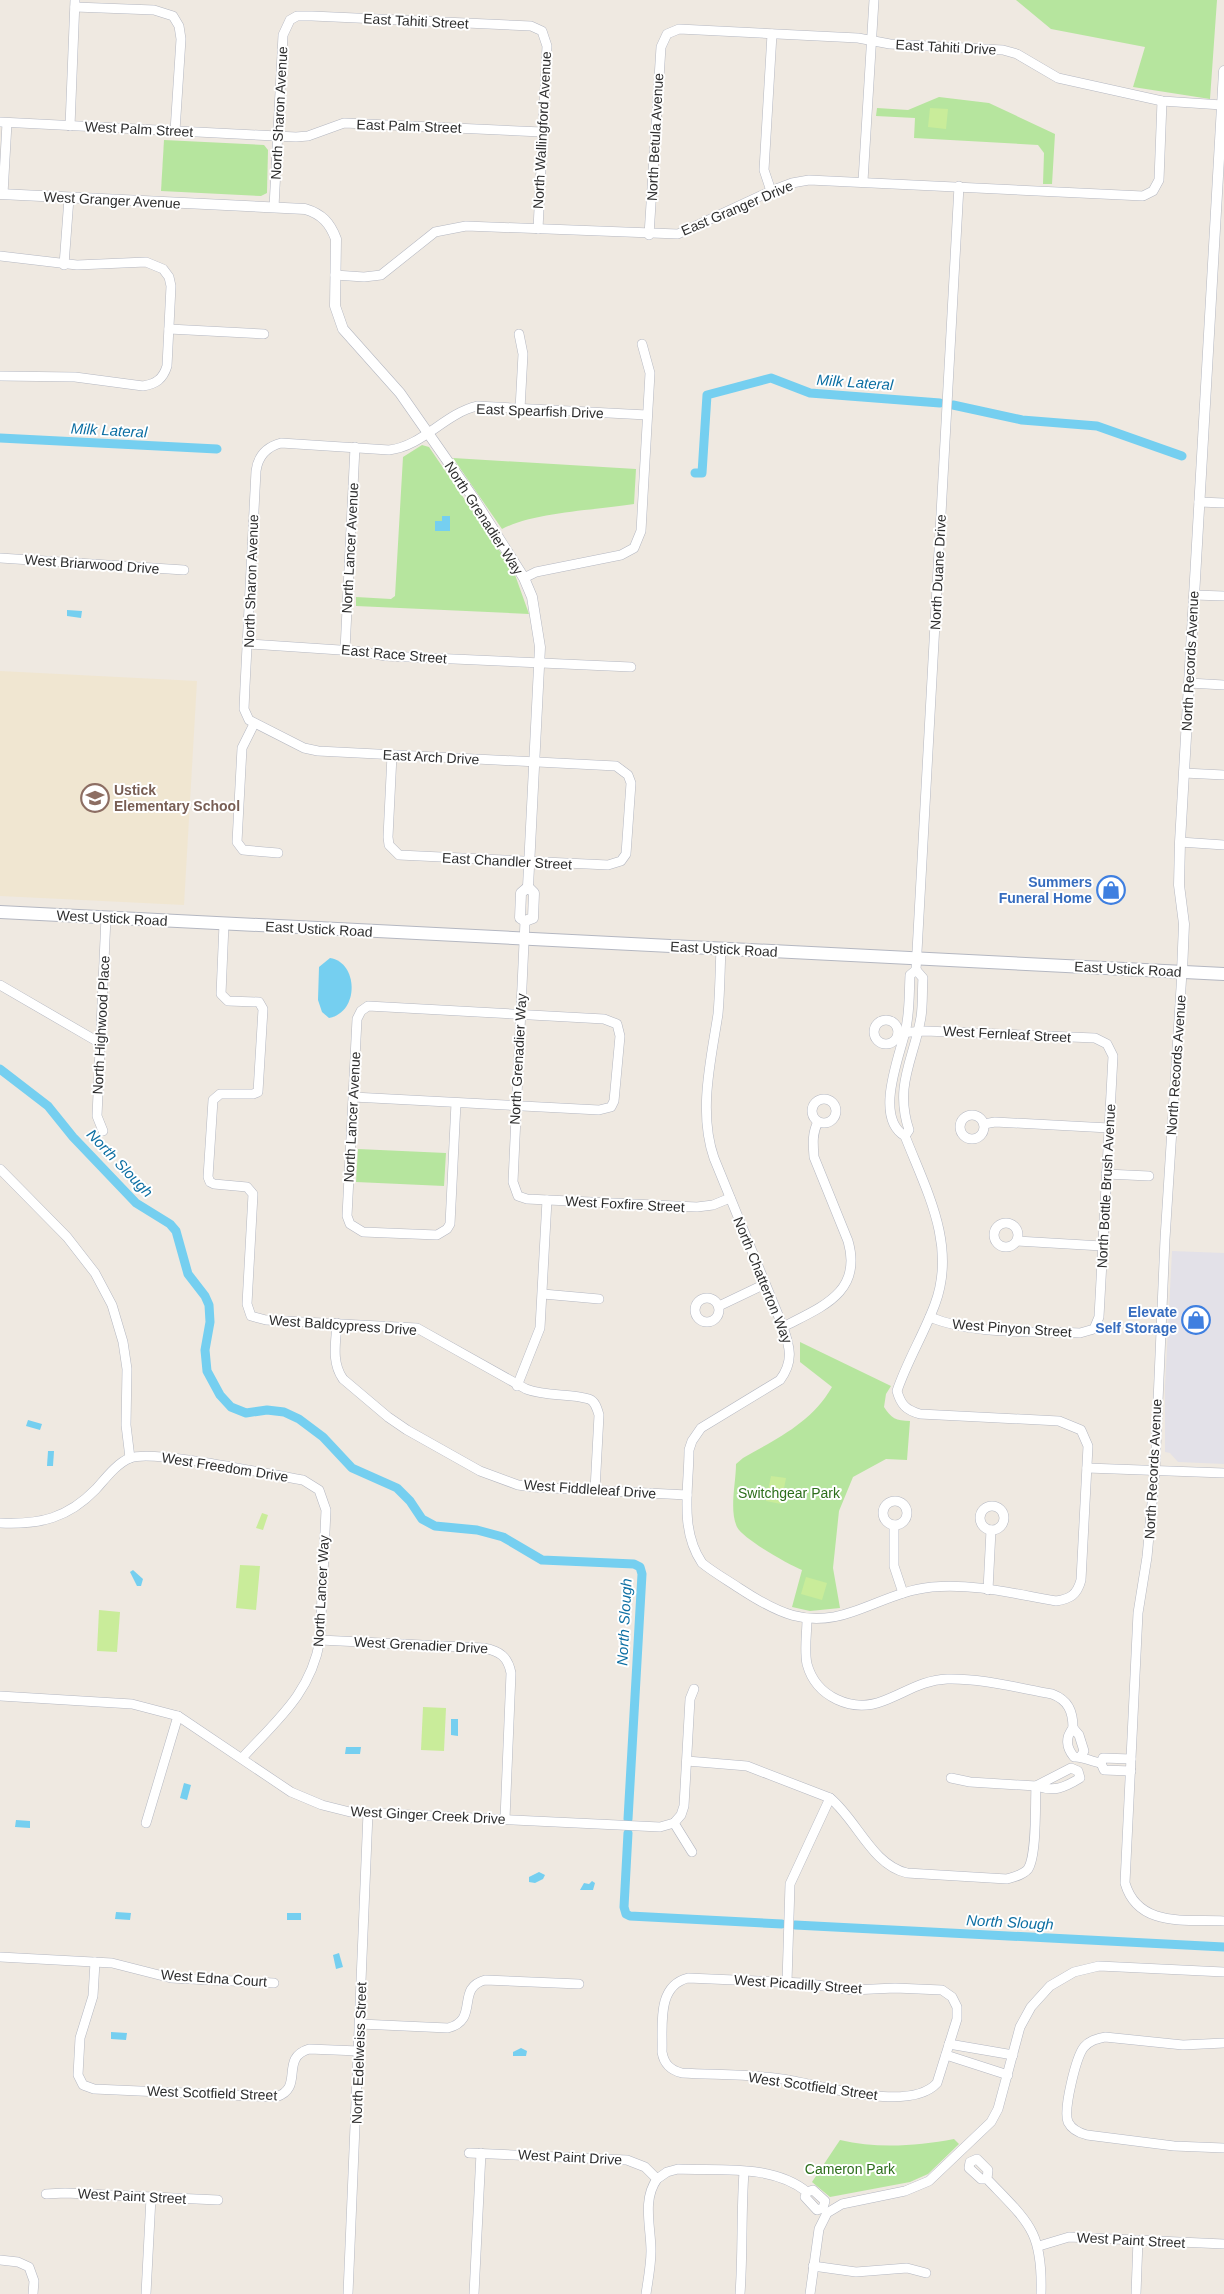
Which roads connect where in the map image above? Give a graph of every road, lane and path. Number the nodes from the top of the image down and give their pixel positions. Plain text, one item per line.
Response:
1 (874, 0) edge
2 (75, 3) edge
3 (290, 20) joint
4 (542, 32) joint
5 (772, 34) junction
6 (663, 39) joint
7 (872, 41) junction
8 (1224, 71) edge
9 (1162, 100) junction
10 (1222, 105) junction
11 (4, 123) edge
12 (70, 126) junction
13 (175, 131) junction
14 (542, 132) junction
15 (278, 136) junction
16 (863, 181) junction
17 (959, 186) junction
18 (771, 191) junction
19 (2, 194) edge
20 (69, 198) junction
21 (274, 208) junction
22 (324, 218) joint
23 (538, 229) junction
24 (649, 235) junction
25 (0, 256) edge
26 (64, 265) junction
27 (336, 275) junction
28 (169, 329) junction
29 (264, 334) dead end
30 (519, 334) dead end
31 (642, 344) dead end
32 (0, 376) edge
33 (520, 409) junction
34 (647, 415) junction
35 (428, 434) junction
36 (356, 446) junction
37 (266, 450) joint
38 (1199, 502) junction
39 (1224, 503) edge
40 (0, 558) edge
41 (184, 570) dead end
42 (524, 578) junction
43 (1194, 595) junction
44 (1224, 596) edge
45 (248, 644) junction
46 (345, 650) junction
47 (540, 662) junction
48 (631, 667) dead end
49 (1189, 683) junction
50 (1224, 686) edge
51 (246, 715) joint
52 (254, 724) junction
53 (392, 755) junction
54 (534, 762) junction
55 (1184, 772) junction
56 (1224, 775) edge
57 (1180, 842) junction
58 (1224, 845) edge
59 (278, 853) dead end
60 (621, 861) joint
61 (529, 862) junction
62 (0, 912) edge
63 (106, 917) junction
64 (525, 921) joint
65 (224, 924) junction
66 (524, 939) junction
67 (721, 948) junction
68 (916, 964) junction
69 (1182, 972) junction
70 (1224, 974) edge
71 (0, 985) edge
72 (520, 1014) junction
73 (917, 1031) junction
74 (902, 1032) junction
75 (100, 1043) junction
76 (1107, 1044) joint
77 (353, 1097) junction
78 (456, 1103) junction
79 (516, 1106) junction
80 (818, 1122) dead end
81 (984, 1124) dead end
82 (1109, 1128) junction
83 (103, 1131) dead end
84 (906, 1136) junction
85 (0, 1169) edge
86 (1106, 1174) junction
87 (1149, 1176) dead end
88 (518, 1196) joint
89 (730, 1198) junction
90 (547, 1200) junction
91 (1017, 1241) dead end
92 (1102, 1246) junction
93 (765, 1284) junction
94 (543, 1294) junction
95 (599, 1299) dead end
96 (718, 1306) dead end
97 (930, 1317) junction
98 (337, 1323) junction
99 (783, 1327) junction
100 (1094, 1329) joint
101 (517, 1386) junction
102 (130, 1458) junction
103 (1087, 1468) junction
104 (1155, 1471) junction
105 (1224, 1473) edge
106 (319, 1490) joint
107 (595, 1490) junction
108 (687, 1495) junction
109 (0, 1523) edge
110 (894, 1526) dead end
111 (991, 1530) dead end
112 (988, 1590) junction
113 (903, 1593) junction
114 (807, 1619) junction
115 (320, 1640) junction
116 (694, 1689) dead end
117 (0, 1696) edge
118 (178, 1716) junction
119 (242, 1758) junction
120 (1084, 1759) junction
121 (1131, 1759) junction
122 (687, 1761) junction
123 (1101, 1763) junction
124 (1131, 1771) junction
125 (951, 1778) dead end
126 (1036, 1786) junction
127 (830, 1798) junction
128 (368, 1812) junction
129 (505, 1819) junction
130 (674, 1823) junction
131 (146, 1824) dead end
132 (692, 1852) dead end
133 (1224, 1921) edge
134 (0, 1957) edge
135 (95, 1962) junction
136 (1224, 1972) edge
137 (787, 1982) junction
138 (274, 1983) dead end
139 (579, 1984) dead end
140 (360, 2024) junction
141 (1224, 2043) edge
142 (950, 2044) junction
143 (359, 2051) junction
144 (946, 2055) junction
145 (1013, 2055) junction
146 (668, 2066) joint
147 (1008, 2075) junction
148 (1224, 2148) edge
149 (469, 2153) dead end
150 (481, 2153) junction
151 (961, 2153) junction
152 (744, 2172) junction
153 (657, 2179) junction
154 (46, 2194) dead end
155 (151, 2197) junction
156 (218, 2200) dead end
157 (825, 2210) junction
158 (1138, 2240) junction
159 (1224, 2244) edge
160 (1038, 2246) junction
161 (0, 2260) edge
162 (813, 2266) junction
163 (926, 2273) dead end
164 (33, 2294) edge
165 (146, 2294) edge
166 (348, 2294) edge
167 (474, 2294) edge
168 (646, 2294) edge
169 (740, 2294) edge
170 (810, 2294) edge
171 (1041, 2294) edge
172 (1136, 2294) edge

1 - 7 street
2 - 12 street
2 - 13 street
3 - 4 street, East Tahiti Street
3 - 15 street, North Sharon Avenue
4 - 14 street, North Wallingford Avenue
5 - 6 street, East Tahiti Drive
5 - 7 street, East Tahiti Drive
5 - 18 street
6 - 24 street, North Betula Avenue
7 - 9 street, East Tahiti Drive
7 - 16 street
8 - 10 street, North Records Avenue
9 - 10 street, East Tahiti Drive
9 - 17 street, East Granger Drive
10 - 38 street, North Records Avenue
11 - 12 street, West Palm Street
11 - 19 street
12 - 13 street, West Palm Street
13 - 15 street, West Palm Street
14 - 15 street, East Palm Street
14 - 23 street, North Wallingford Avenue
15 - 21 street, North Sharon Avenue
16 - 17 street, East Granger Drive
16 - 18 street, East Granger Drive
17 - 68 street, North Duane Drive
18 - 24 street, East Granger Drive
19 - 20 street, West Granger Avenue
20 - 21 street, West Granger Avenue
20 - 26 street
21 - 22 street, West Granger Avenue
22 - 27 street, North Grenadier Way
23 - 24 street, East Granger Drive
23 - 27 street, East Granger Drive
25 - 26 street
26 - 28 street
27 - 35 street, North Grenadier Way
28 - 29 street
28 - 32 street
30 - 33 street
31 - 34 street
33 - 34 street, East Spearfish Drive
33 - 35 street, East Spearfish Drive
34 - 42 street
35 - 36 street, East Spearfish Drive
35 - 42 street, North Grenadier Way
36 - 37 street, East Spearfish Drive
36 - 46 street, North Lancer Avenue
37 - 45 street, North Sharon Avenue
38 - 39 street
38 - 43 street, North Records Avenue
40 - 41 street, West Briarwood Drive
42 - 47 street, North Grenadier Way
43 - 44 street
43 - 49 street, North Records Avenue
45 - 46 street, East Race Street
45 - 51 street, North Sharon Avenue
46 - 47 street, East Race Street
47 - 48 street, East Race Street
47 - 54 street, North Grenadier Way
49 - 50 street
49 - 55 street, North Records Avenue
51 - 52 street, East Arch Drive
52 - 53 street, East Arch Drive
52 - 59 street
53 - 54 street, East Arch Drive
53 - 61 street, East Chandler Street
54 - 60 street, East Arch Drive
54 - 61 street, North Grenadier Way
55 - 56 street
55 - 57 street, North Records Avenue
57 - 58 street
57 - 69 street, North Records Avenue
60 - 61 street, East Chandler Street
61 - 64 street, North Grenadier Way
62 - 63 main road, West Ustick Road
63 - 65 main road, West Ustick Road
63 - 75 street, North Highwood Place
64 - 66 street, North Grenadier Way
65 - 66 main road, East Ustick Road
65 - 98 street, West Baldcypress Drive
66 - 67 main road, East Ustick Road
66 - 72 street, North Grenadier Way
67 - 68 main road, East Ustick Road
67 - 89 street, North Chatterton Way
68 - 69 main road, East Ustick Road
68 - 73 street
68 - 74 street
69 - 70 main road, East Ustick Road
69 - 104 street, North Records Avenue
71 - 75 street
72 - 77 street, North Lancer Avenue
72 - 79 street, North Grenadier Way
72 - 79 street
73 - 74 street, West Fernleaf Street
73 - 76 street, West Fernleaf Street
73 - 84 street
74 - 84 street
75 - 83 street, North Highwood Place
76 - 82 street, North Bottle Brush Avenue
77 - 78 street
77 - 78 street, North Lancer Avenue
78 - 79 street
79 - 88 street, North Grenadier Way
80 - 99 street
81 - 82 street
82 - 86 street, North Bottle Brush Avenue
84 - 97 street
85 - 102 street
86 - 87 street
86 - 92 street, North Bottle Brush Avenue
88 - 90 street, West Foxfire Street
89 - 90 street, West Foxfire Street
89 - 93 street, North Chatterton Way
90 - 94 street
91 - 92 street
92 - 100 street, North Bottle Brush Avenue
93 - 96 street
93 - 99 street, North Chatterton Way
94 - 95 street
94 - 101 street
97 - 100 street, West Pinyon Street
97 - 103 street
98 - 101 street, West Baldcypress Drive
98 - 107 street, West Fiddleleaf Drive
99 - 108 street, North Chatterton Way
101 - 107 street, West Baldcypress Drive
102 - 106 street, West Freedom Drive
102 - 109 street
103 - 104 street
103 - 112 street
104 - 105 street
104 - 121 street, North Records Avenue
106 - 115 street, North Lancer Way
107 - 108 street, West Fiddleleaf Drive
108 - 114 street, North Chatterton Way
110 - 113 street
111 - 112 street
112 - 113 street
113 - 114 street
114 - 120 street
115 - 119 street, North Lancer Way
115 - 129 street, West Grenadier Drive
116 - 122 street
117 - 118 street, West Ginger Creek Drive
118 - 119 street, West Ginger Creek Drive
118 - 131 street
119 - 128 street, West Ginger Creek Drive
120 - 123 street
120 - 126 street
121 - 123 street
121 - 124 street, North Records Avenue
122 - 127 street
122 - 130 street
123 - 124 street
124 - 133 street, North Records Avenue
125 - 126 street
126 - 127 street
127 - 137 street
128 - 129 street, West Ginger Creek Drive
128 - 140 street, North Edelweiss Street
129 - 130 street, West Ginger Creek Drive
130 - 132 street
134 - 135 street, West Edna Court
135 - 138 street, West Edna Court
135 - 143 street, West Scotfield Street
136 - 145 street
137 - 142 street, West Picadilly Street
137 - 146 street, West Picadilly Street
139 - 140 street
140 - 143 street, North Edelweiss Street
141 - 148 street
142 - 144 street
142 - 145 street
143 - 166 street, North Edelweiss Street
144 - 146 street, West Scotfield Street
144 - 147 street
145 - 147 street
147 - 151 street
149 - 150 street, West Paint Drive
150 - 153 street, West Paint Drive
150 - 167 street
151 - 157 street
151 - 160 street
152 - 153 street
152 - 157 street
152 - 169 street
153 - 168 street
154 - 155 street, West Paint Street
155 - 156 street, West Paint Street
155 - 165 street
157 - 162 street
158 - 159 street, West Paint Street
158 - 160 street, West Paint Street
158 - 172 street
160 - 171 street
161 - 164 street
162 - 163 street
162 - 170 street

